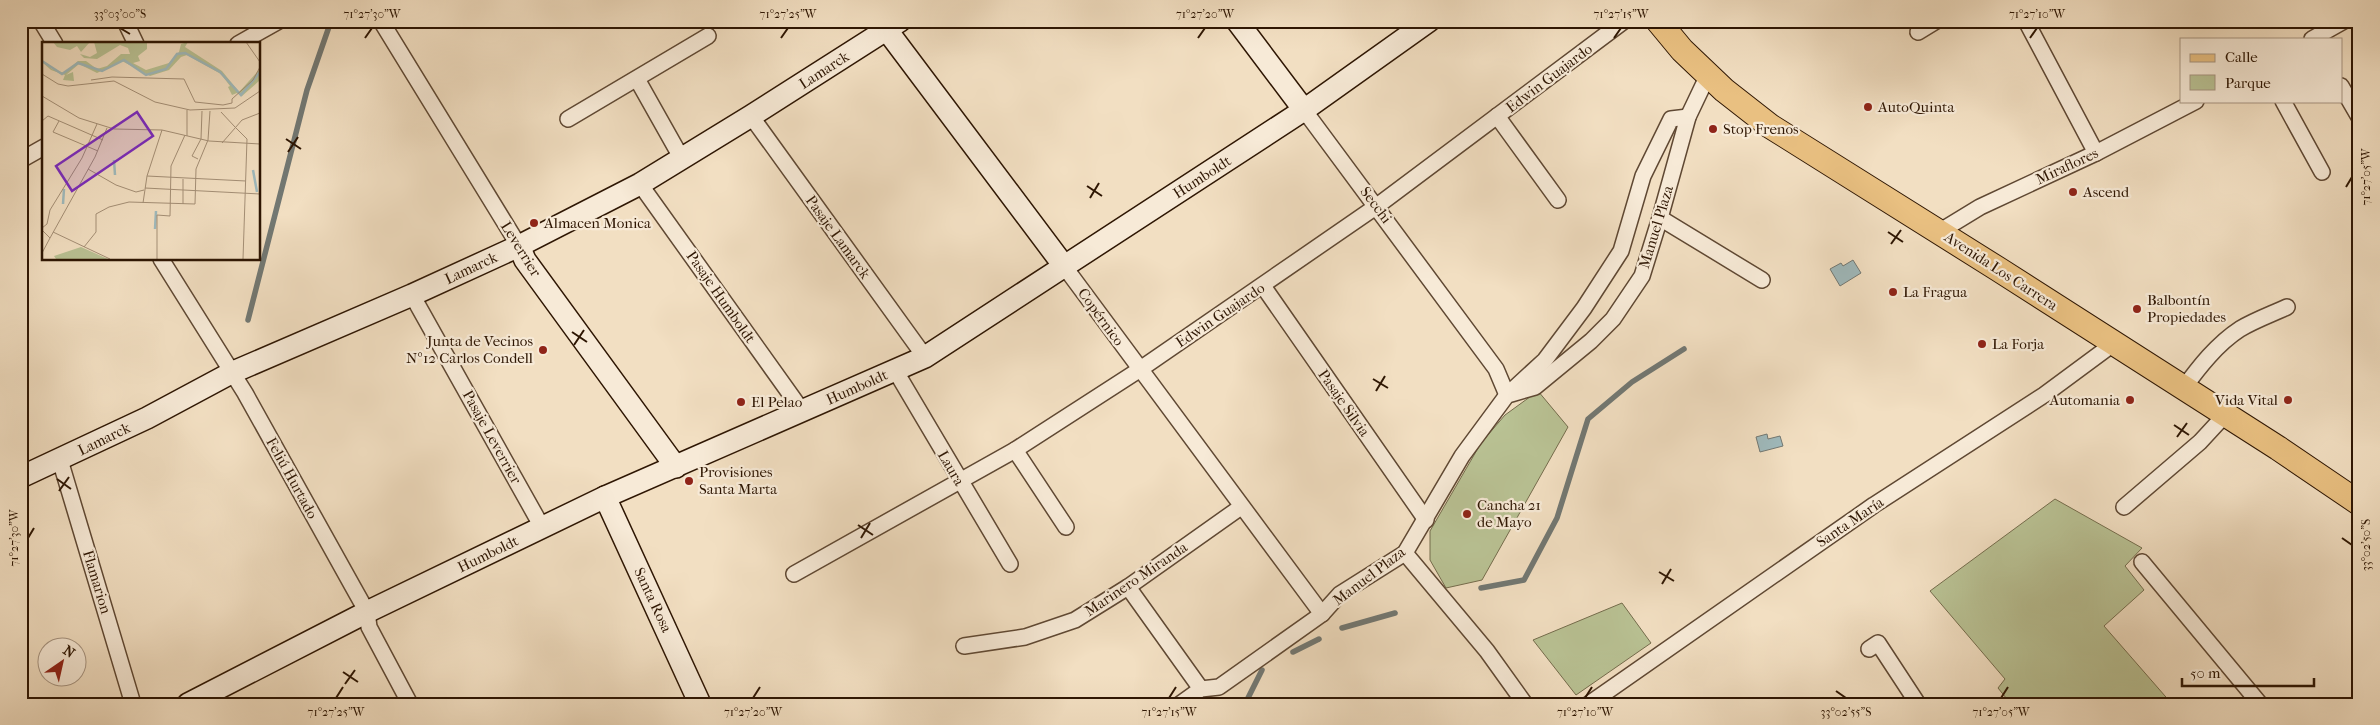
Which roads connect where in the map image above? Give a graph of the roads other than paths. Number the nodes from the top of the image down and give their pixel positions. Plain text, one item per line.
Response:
1 (41, 21) edge
2 (125, 21) edge
3 (279, 21) edge
4 (381, 21) edge
5 (1237, 21) edge
6 (1429, 21) edge
7 (1624, 21) edge
8 (1658, 21) edge
9 (1936, 21) edge
10 (2026, 21) edge
11 (2344, 21) edge
12 (889, 24) edge
13 (1918, 32) dead end
14 (708, 36) dead end
15 (2314, 38) edge
16 (54, 42) edge
17 (135, 42) edge
18 (242, 42) edge
19 (1708, 75) junction
20 (637, 79) junction
21 (2342, 88) edge
22 (2194, 102) edge
23 (2284, 102) edge
24 (1304, 110) junction
25 (751, 116) junction
26 (1497, 116) junction
27 (1688, 117) junction
28 (2359, 117) edge
29 (568, 119) dead end
30 (42, 148) edge
31 (2096, 152) junction
32 (682, 159) junction
33 (21, 160) edge
34 (2322, 172) dead end
35 (640, 184) junction
36 (1558, 200) dead end
37 (1377, 206) junction
38 (1660, 218) junction
39 (1939, 232) junction
40 (519, 246) junction
41 (162, 260) edge
42 (1064, 266) junction
43 (1762, 280) dead end
44 (1263, 286) junction
45 (412, 295) junction
46 (2287, 307) dead end
47 (2113, 344) junction
48 (925, 357) junction
49 (895, 370) junction
50 (1139, 370) junction
51 (231, 373) junction
52 (2182, 389) junction
53 (1507, 395) junction
54 (803, 412) junction
55 (2224, 416) junction
56 (1015, 450) junction
57 (60, 460) junction
58 (676, 467) junction
59 (21, 477) edge
60 (959, 481) junction
61 (605, 497) junction
62 (2359, 503) edge
63 (1241, 507) junction
64 (2124, 507) dead end
65 (1426, 520) junction
66 (542, 527) junction
67 (1066, 527) dead end
68 (1405, 553) junction
69 (2142, 562) dead end
70 (1010, 564) dead end
71 (794, 574) dead end
72 (1128, 587) junction
73 (367, 612) junction
74 (1322, 614) junction
75 (964, 646) dead end
76 (1869, 650) dead end
77 (1201, 690) junction
78 (133, 704) edge
79 (188, 704) edge
80 (410, 704) edge
81 (700, 704) edge
82 (1180, 704) edge
83 (1525, 704) edge
84 (1589, 704) edge
85 (1918, 704) edge
86 (2260, 704) edge

1 - 16 street
2 - 17 street
3 - 18 street
4 - 40 street, Leverrier
5 - 24 main road, Secchi
6 - 24 main road, Humboldt
7 - 26 street, Edwin Guajardo
8 - 19 main road, Avenida Los Carrera
9 - 13 street
10 - 31 street
11 - 15 street
12 - 25 main road, Lamarck
12 - 42 main road, Copérnico
14 - 20 street
19 - 27 street, Manuel Plaza
19 - 39 main road, Avenida Los Carrera
20 - 29 street
20 - 32 street
21 - 28 street
22 - 31 street, Miraflores
23 - 34 street
24 - 37 street, Secchi
24 - 42 main road, Humboldt
25 - 32 main road, Lamarck
25 - 48 street, Pasaje Lamarck
26 - 36 street
26 - 37 street, Edwin Guajardo
27 - 38 street, Manuel Plaza
27 - 53 street, Manuel Plaza
30 - 33 street
31 - 39 street, Miraflores
32 - 35 main road, Lamarck
35 - 40 main road, Lamarck
35 - 54 street, Pasaje Humboldt
37 - 44 street, Edwin Guajardo
37 - 53 street, Secchi
38 - 43 street
38 - 53 street, Manuel Plaza
39 - 47 main road, Avenida Los Carrera
40 - 45 main road, Lamarck
40 - 58 main road, Leverrier
41 - 51 street, Feliú Hurtado
42 - 48 main road, Humboldt
42 - 50 street, Copérnico
44 - 50 street, Edwin Guajardo
44 - 65 street, Pasaje Silvia
45 - 51 main road, Lamarck
45 - 66 street, Pasaje Leverrier
46 - 52 street
47 - 52 main road, Avenida Los Carrera
47 - 84 street, Santa María
48 - 49 main road, Humboldt
49 - 54 main road, Humboldt
49 - 60 street, Laura
50 - 56 street, Edwin Guajardo
50 - 63 street, Copérnico
51 - 57 main road, Lamarck
51 - 73 street, Feliú Hurtado
52 - 55 main road, Avenida Los Carrera
53 - 65 street, Manuel Plaza
54 - 58 main road, Humboldt
55 - 62 main road, Avenida Los Carrera
55 - 64 street
56 - 60 street, Edwin Guajardo
56 - 67 street
57 - 59 main road, Lamarck
57 - 78 street, Flamarion
58 - 61 main road, Humboldt
60 - 70 street, Laura
60 - 71 street, Edwin Guajardo
61 - 66 main road, Humboldt
61 - 81 main road, Santa Rosa
63 - 72 street, Marinero Miranda
63 - 74 street, Copérnico
65 - 68 street, Manuel Plaza
66 - 73 main road, Humboldt
68 - 74 street, Manuel Plaza
68 - 83 street
69 - 86 street
72 - 75 street, Marinero Miranda
72 - 77 street
73 - 79 main road, Humboldt
73 - 80 street, Feliú Hurtado
74 - 77 street, Manuel Plaza
76 - 85 street
77 - 82 street, Manuel Plaza

